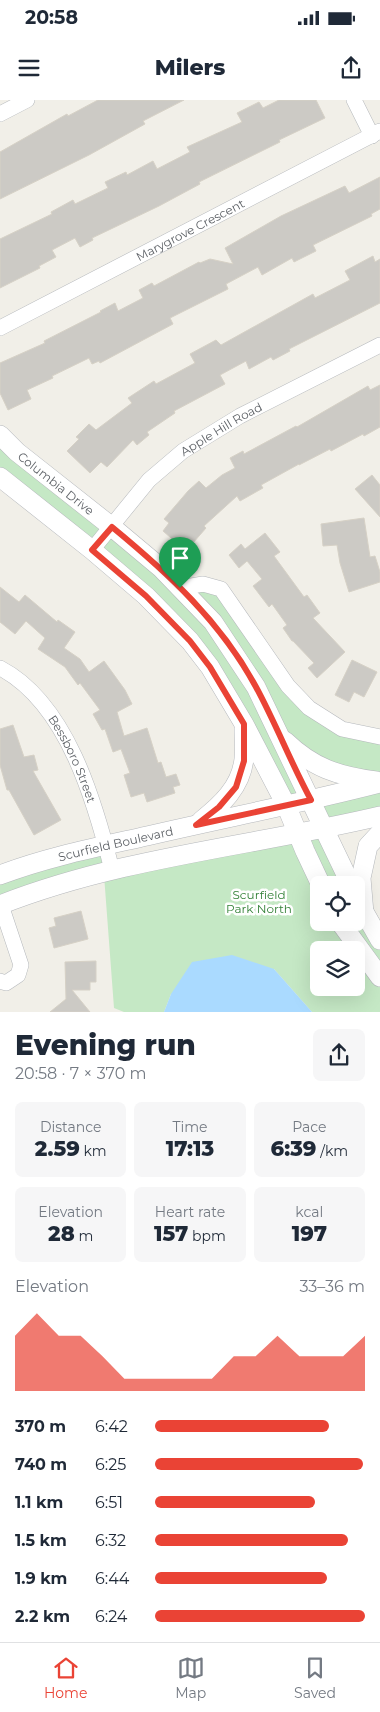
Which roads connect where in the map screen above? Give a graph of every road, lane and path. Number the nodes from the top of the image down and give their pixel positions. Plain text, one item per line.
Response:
1 (27, 100) edge
2 (354, 100) edge
3 (0, 114) edge
4 (376, 133) edge
5 (0, 328) edge
6 (380, 345) edge
7 (0, 436) edge
8 (0, 477) edge
9 (112, 527) junction
10 (92, 550) junction
11 (180, 588) junction
12 (0, 668) edge
13 (244, 724) junction
14 (278, 734) junction
15 (380, 737) edge
16 (380, 782) edge
17 (311, 800) junction
18 (286, 805) junction
19 (380, 816) edge
20 (196, 825) junction
21 (324, 828) junction
22 (297, 832) junction
23 (380, 833) edge
24 (106, 845) junction
25 (112, 870) junction
26 (0, 875) edge
27 (317, 876) edge
28 (346, 876) edge
29 (361, 876) edge
30 (1, 905) edge
31 (365, 914) edge
32 (347, 931) edge
33 (380, 940) edge
34 (380, 977) edge
35 (0, 981) edge

1 - 3 street
2 - 4 street
4 - 5 street, Marygrove Crescent
6 - 9 street, Apple Hill Road
7 - 9 street, Columbia Drive
8 - 10 street
9 - 10 street, Apple Hill Road
9 - 11 street, Columbia Drive
10 - 13 street
11 - 14 street, Columbia Drive
11 - 15 street
12 - 24 street, Bessboro Street
13 - 18 street
13 - 20 street
14 - 16 street
14 - 17 street, Columbia Drive
16 - 17 street, Scurfield Boulevard
17 - 18 street, Scurfield Boulevard
17 - 21 street, Columbia Drive
18 - 20 street, Scurfield Boulevard
18 - 22 street
19 - 21 street, Scurfield Boulevard
20 - 24 street, Scurfield Boulevard
21 - 22 street, Scurfield Boulevard
21 - 28 street, Columbia Drive
22 - 25 street, Scurfield Boulevard
22 - 27 street
23 - 29 street
24 - 25 street, Bessboro Street
24 - 26 street, Scurfield Boulevard
25 - 30 street, Scurfield Boulevard
30 - 35 street
31 - 33 street
32 - 34 street

